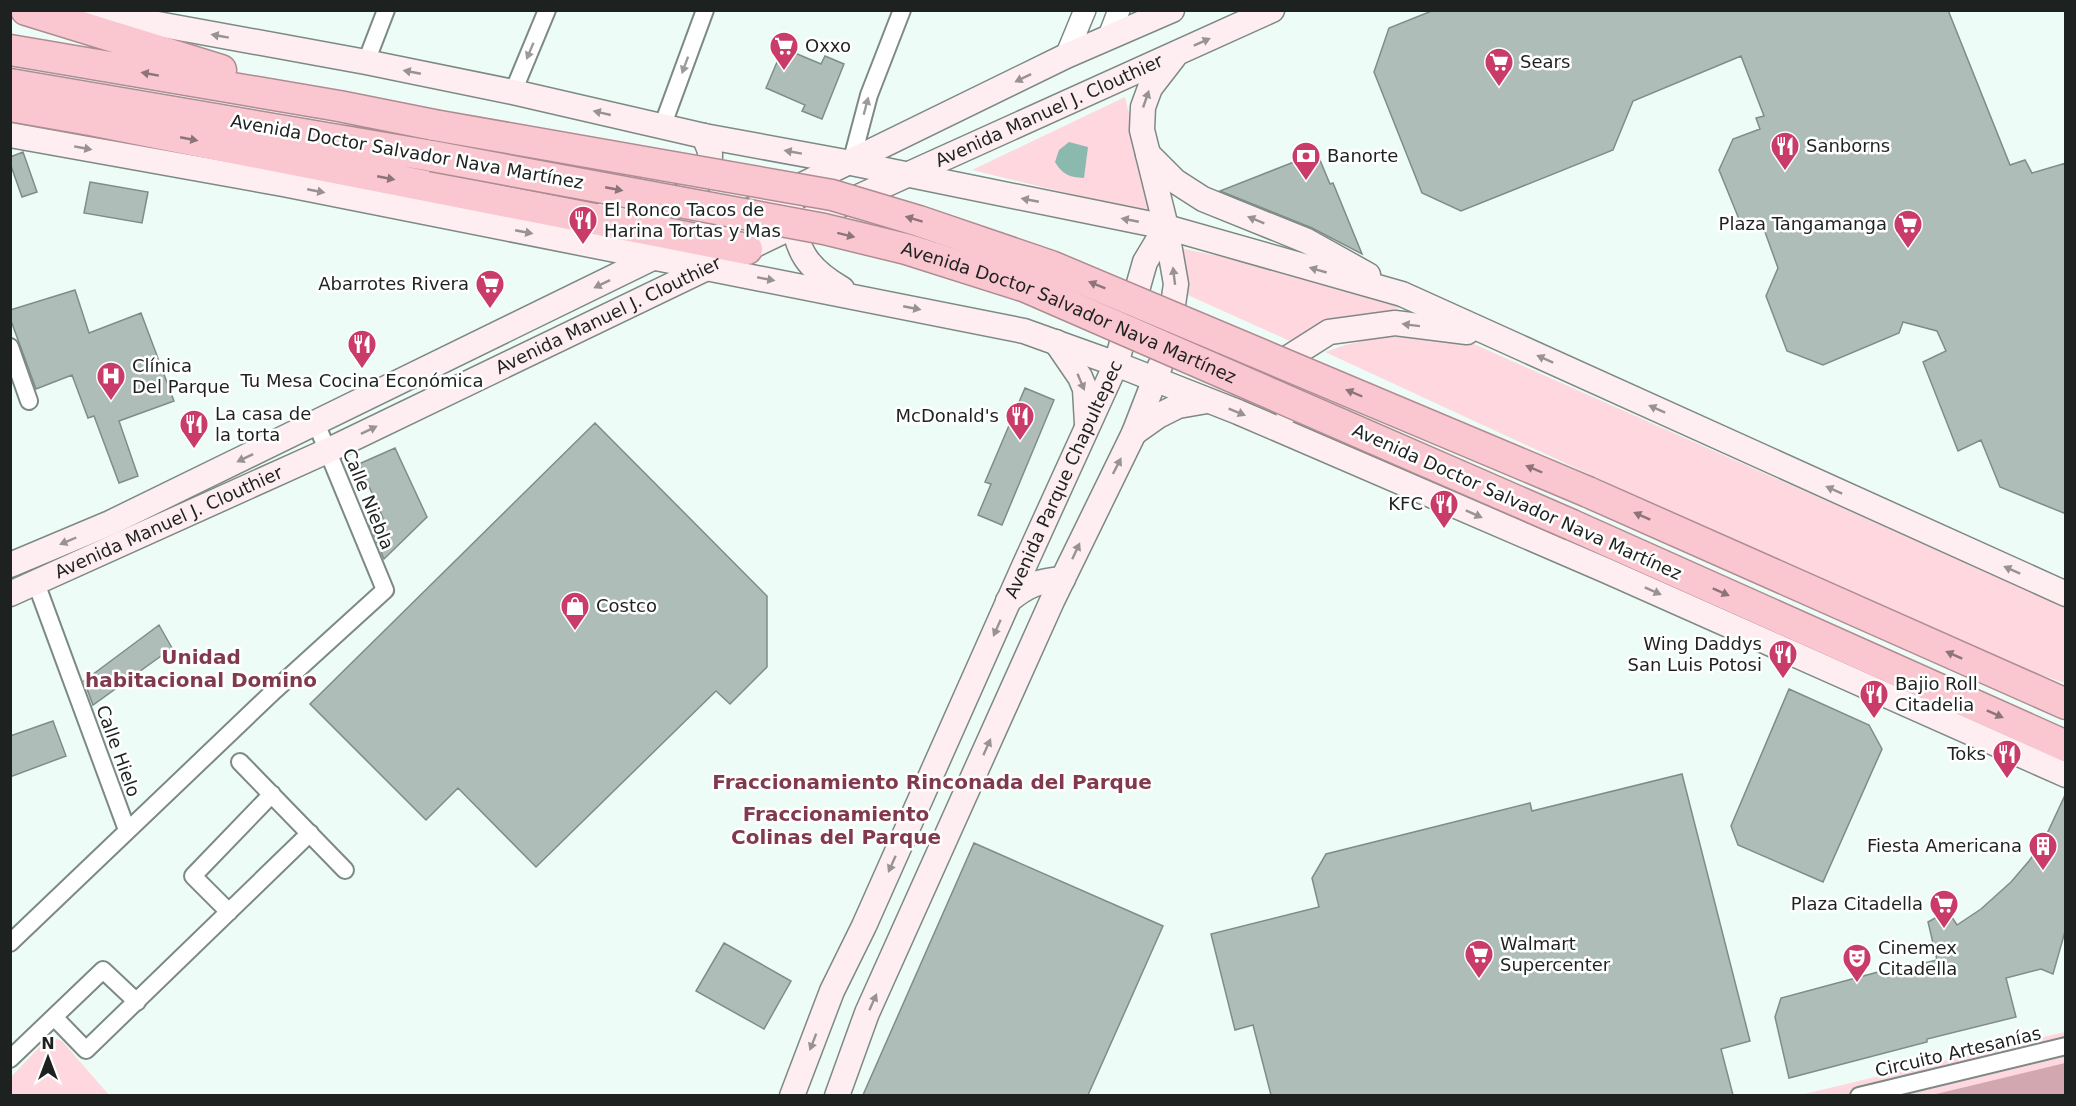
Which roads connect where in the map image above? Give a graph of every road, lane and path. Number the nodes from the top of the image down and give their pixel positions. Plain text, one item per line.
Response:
1 (26, 10) edge
2 (81, 10) edge
3 (386, 10) edge
4 (548, 10) edge
5 (705, 10) edge
6 (902, 10) edge
7 (1085, 10) edge
8 (1119, 10) edge
9 (1172, 10) edge
10 (1272, 10) edge
11 (1109, 36) junction
12 (10, 50) edge
13 (1177, 54) junction
14 (1066, 57) junction
15 (366, 62) junction
16 (10, 84) edge
17 (513, 92) junction
18 (10, 106) edge
19 (339, 106) junction
20 (90, 120) junction
21 (662, 127) junction
22 (18, 136) edge
23 (704, 136) junction
24 (246, 151) junction
25 (1148, 153) junction
26 (851, 162) junction
27 (910, 176) junction
28 (283, 184) junction
29 (790, 190) junction
30 (555, 210) junction
31 (794, 226) junction
32 (1166, 227) junction
33 (695, 239) junction
34 (747, 249) junction
35 (655, 258) junction
36 (708, 268) junction
37 (1402, 294) junction
38 (855, 296) junction
39 (1490, 334) junction
40 (1056, 342) junction
41 (10, 347) edge
42 (1116, 364) junction
43 (1155, 379) junction
44 (29, 401) dead end
45 (1209, 401) junction
46 (316, 423) junction
47 (1087, 428) junction
48 (1134, 433) junction
49 (327, 451) junction
50 (1377, 473) junction
51 (10, 565) edge
52 (1063, 579) junction
53 (36, 583) junction
54 (10, 594) edge
55 (2066, 594) edge
56 (1008, 601) junction
57 (2062, 702) edge
58 (2066, 746) edge
59 (240, 762) dead end
60 (2066, 776) edge
61 (272, 794) junction
62 (127, 830) junction
63 (310, 833) junction
64 (345, 870) dead end
65 (229, 912) junction
66 (10, 943) edge
67 (137, 1002) junction
68 (54, 1017) junction
69 (2066, 1046) edge
70 (10, 1059) edge
71 (792, 1094) edge
72 (837, 1095) edge
73 (1859, 1095) edge

1 - 19 highway
15 -> 2 main road
3 - 15 street
4 -> 17 street
5 -> 21 street
26 -> 6 street
7 - 14 street
8 - 11 street
9 - 11 main road, Avenida Manuel J. Clouthier
13 -> 10 main road, Avenida Manuel J. Clouthier
11 - 14 main road, Avenida Manuel J. Clouthier
19 -> 12 highway, Avenida Doctor Salvador Nava Martínez
25 -> 13 main road
13 - 27 main road, Avenida Manuel J. Clouthier
14 -> 26 main road, Avenida Manuel J. Clouthier
17 -> 15 main road
16 -> 58 highway, Avenida Doctor Salvador Nava Martínez, bridge
21 -> 17 main road
18 - 20 highway
57 -> 19 highway, Avenida Doctor Salvador Nava Martínez, bridge
20 - 22 main road
20 -> 24 highway
21 - 23 main road
22 -> 28 main road, Avenida Doctor Salvador Nava Martínez
26 -> 23 main road
23 - 30 main road
24 - 28 main road
24 -> 30 highway
25 - 32 main road
37 -> 25 main road
26 - 27 main road
26 - 29 main road, Avenida Manuel J. Clouthier
27 - 31 main road, Avenida Manuel J. Clouthier
32 -> 27 main road
28 -> 35 main road, Avenida Doctor Salvador Nava Martínez
29 - 31 main road
29 - 33 main road, Avenida Manuel J. Clouthier
30 - 33 highway
31 - 34 main road, Avenida Manuel J. Clouthier
31 - 38 main road
37 -> 32 main road
32 - 42 main road, Avenida Parque Chapultepec
43 -> 32 main road
33 - 34 highway
33 - 35 main road, Avenida Manuel J. Clouthier
34 - 36 main road, Avenida Manuel J. Clouthier
35 - 36 main road, Avenida Doctor Salvador Nava Martínez
35 -> 46 main road, Avenida Manuel J. Clouthier
36 -> 38 main road, Avenida Doctor Salvador Nava Martínez
49 -> 36 main road, Avenida Manuel J. Clouthier
37 - 39 main road
38 -> 40 main road, Avenida Doctor Salvador Nava Martínez
39 -> 50 main road
55 -> 39 main road
40 - 42 main road, Avenida Doctor Salvador Nava Martínez
40 -> 47 main road
41 - 44 street
42 - 43 main road, Avenida Doctor Salvador Nava Martínez
42 - 47 main road, Avenida Parque Chapultepec
43 - 45 main road, Avenida Doctor Salvador Nava Martínez
43 - 48 main road
45 - 48 main road
45 -> 50 main road, Avenida Doctor Salvador Nava Martínez
46 - 49 street, Calle Niebla
46 -> 51 main road, Avenida Manuel J. Clouthier
47 - 56 main road, Avenida Parque Chapultepec
52 -> 48 main road
49 - 53 main road, Avenida Manuel J. Clouthier
49 - 62 street, Calle Niebla
50 -> 60 main road, Avenida Doctor Salvador Nava Martínez
52 - 56 main road
72 -> 52 main road
53 - 54 main road, Avenida Manuel J. Clouthier
53 - 62 street, Calle Hielo
56 -> 71 main road, Avenida Parque Chapultepec
59 - 61 street
61 - 63 street
61 - 65 street
62 - 66 street
63 - 64 street
63 - 65 street
65 - 67 street
67 - 68 street
67 - 68 street
68 - 70 street
69 - 73 street, Circuito Artesanías

